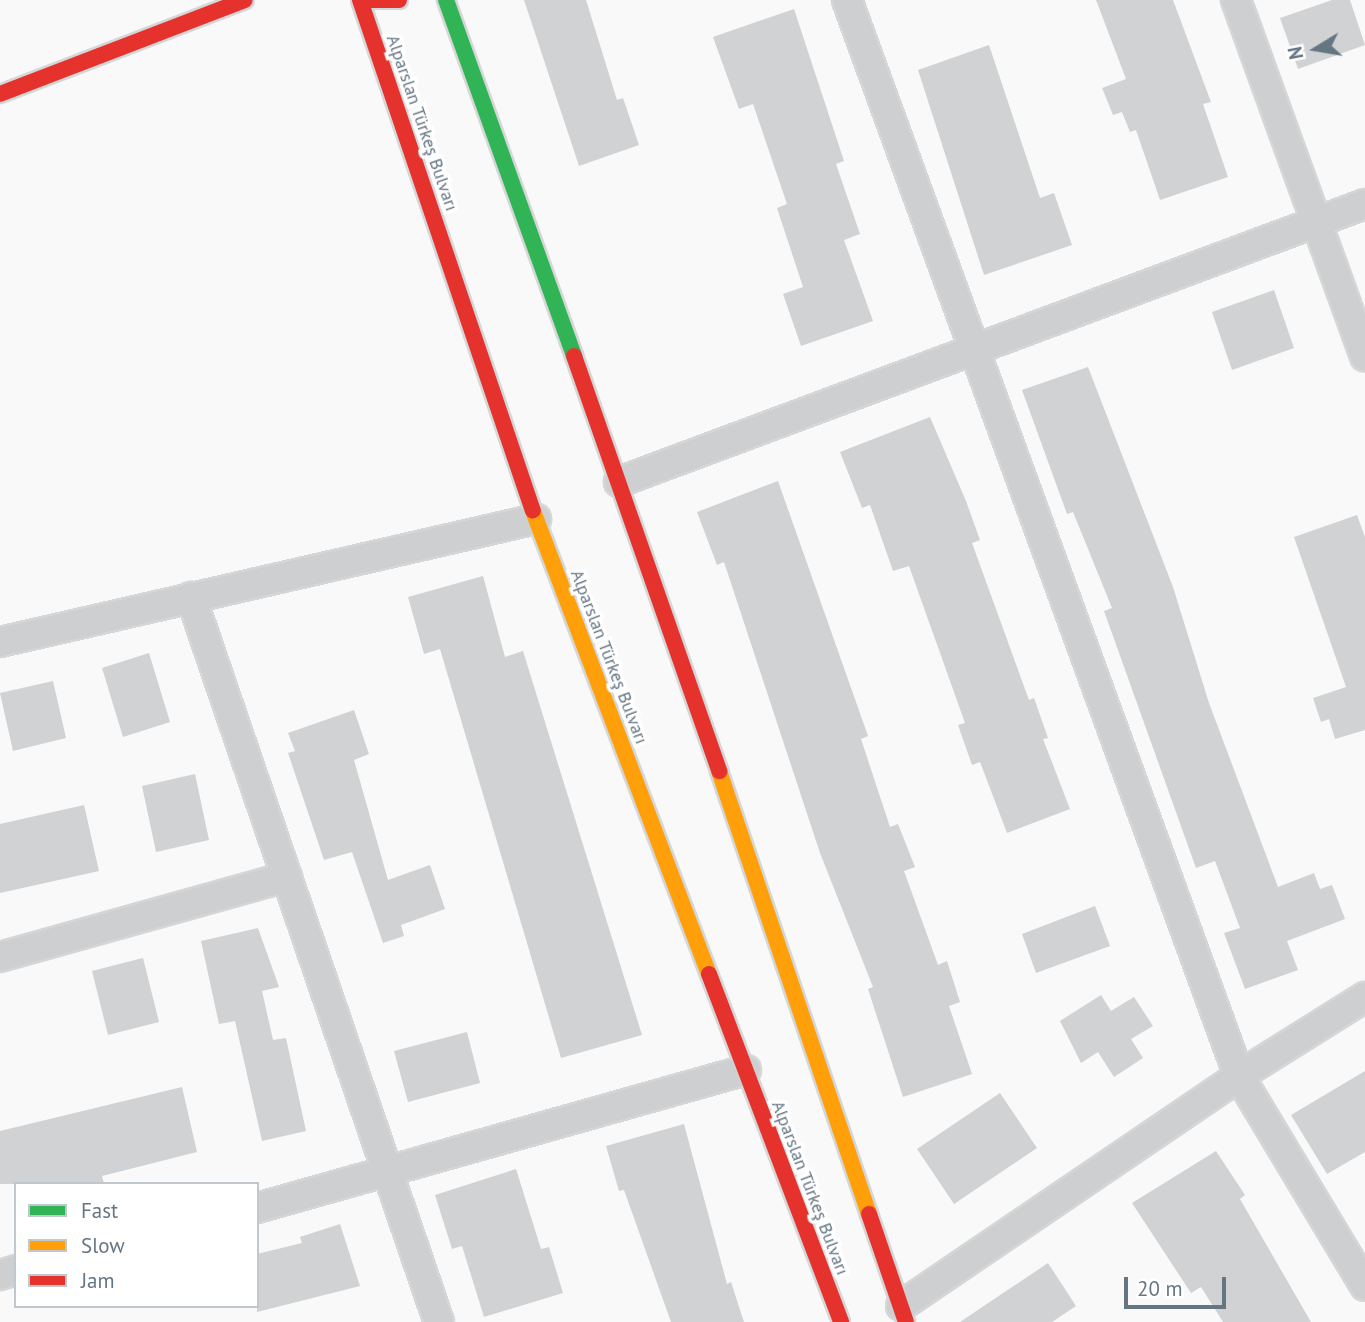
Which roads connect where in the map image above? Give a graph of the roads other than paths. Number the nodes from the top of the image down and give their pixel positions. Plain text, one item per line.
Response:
1 (245, 0) edge
2 (360, 0) edge
3 (367, 0) edge
4 (400, 0) edge
5 (446, 0) edge
6 (846, 0) edge
7 (1236, 0) edge
8 (0, 94) edge
9 (1365, 204) edge
10 (1317, 222) junction
11 (969, 349) junction
12 (1365, 356) edge
13 (619, 482) junction
14 (536, 519) junction
15 (191, 597) junction
16 (0, 642) edge
17 (287, 877) junction
18 (0, 957) edge
19 (1365, 997) edge
20 (746, 1070) junction
21 (1239, 1076) junction
22 (389, 1174) junction
23 (259, 1207) edge
24 (1365, 1286) edge
25 (904, 1314) edge
26 (439, 1322) edge
27 (841, 1322) edge

1 - 8 main road
2 - 14 main road, Alparslan Türkeş Bulvarı
3 - 4 main road
5 - 13 main road
6 - 11 street
7 - 10 street
9 - 10 street
10 - 11 street
10 - 12 street
11 - 13 street
11 - 21 street
13 - 25 main road
14 - 15 street
14 - 20 main road, Alparslan Türkeş Bulvarı
15 - 16 street
15 - 17 street
17 - 18 street
17 - 22 street
19 - 21 street
20 - 22 street
20 - 27 main road, Alparslan Türkeş Bulvarı
21 - 24 street
21 - 25 street
22 - 23 street
22 - 26 street

